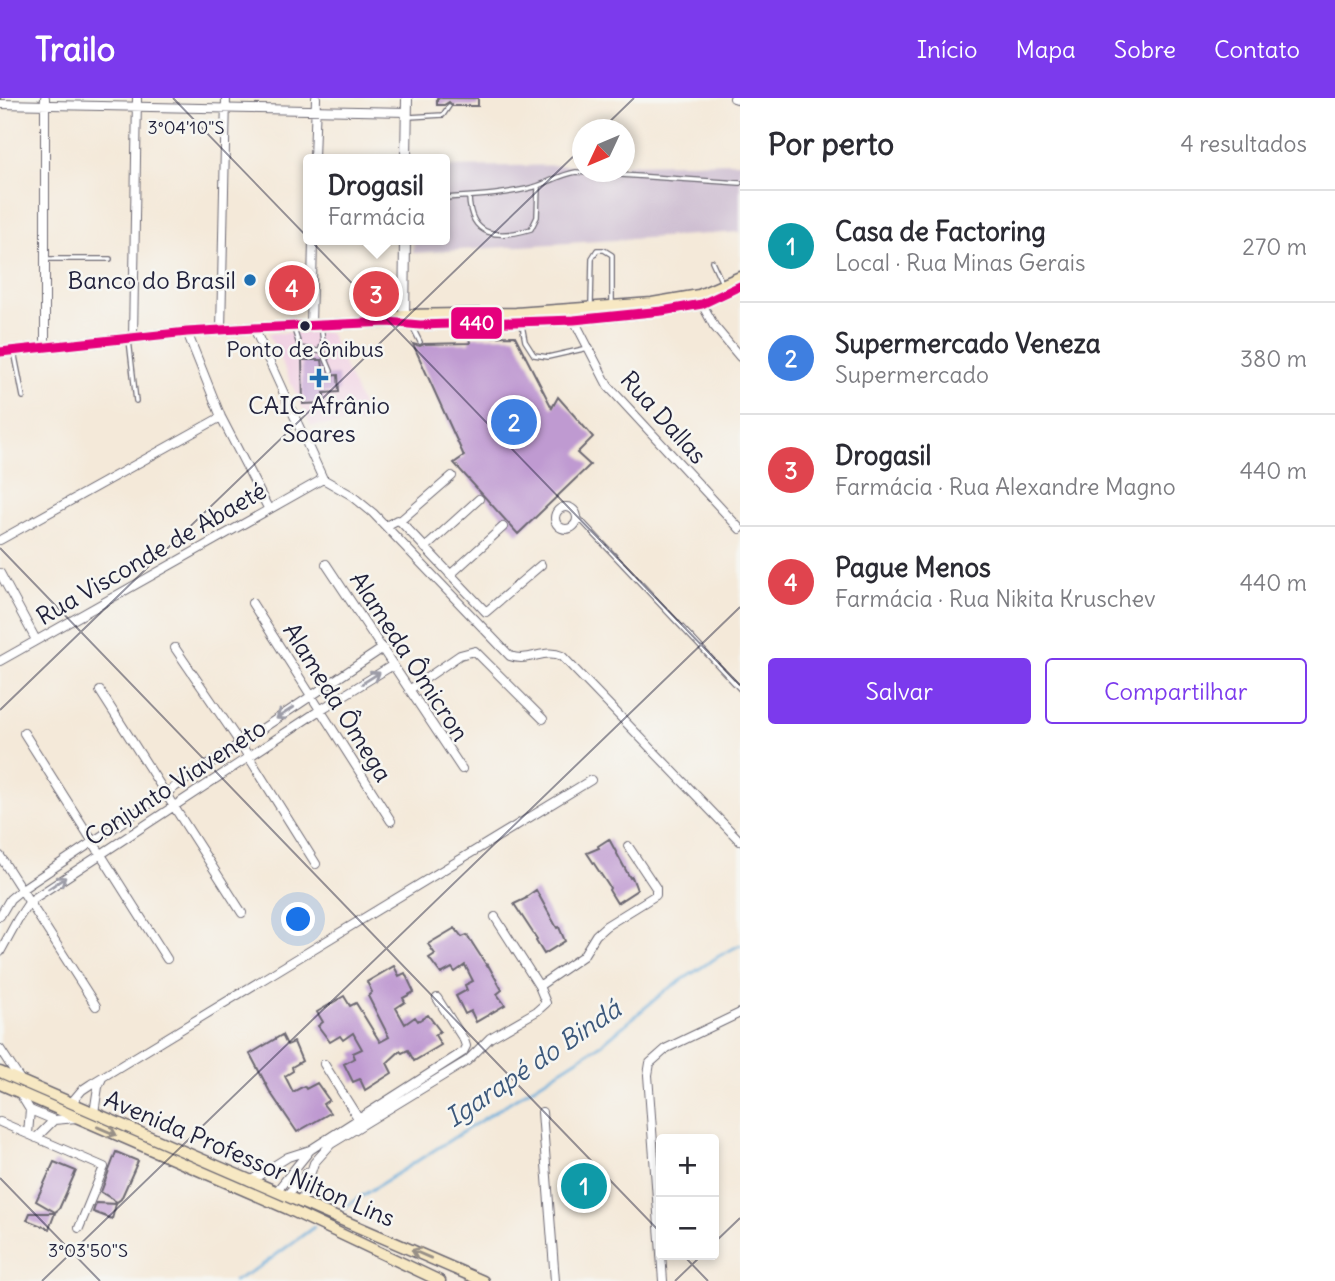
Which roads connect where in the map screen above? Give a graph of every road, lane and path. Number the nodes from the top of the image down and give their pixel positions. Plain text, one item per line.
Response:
1 (226, 98) edge
2 (316, 98) edge
3 (407, 98) edge
4 (734, 98) edge
5 (740, 100) edge
6 (45, 102) edge
7 (137, 102) edge
8 (0, 104) edge
9 (449, 106) dead end
10 (225, 109) junction
11 (315, 109) junction
12 (407, 115) junction
13 (314, 154) edge
14 (406, 154) edge
15 (740, 183) edge
16 (538, 186) junction
17 (469, 196) junction
18 (450, 198) edge
19 (313, 245) edge
20 (405, 245) edge
21 (45, 259) junction
22 (110, 259) dead end
23 (712, 261) dead end
24 (740, 276) edge
25 (723, 285) junction
26 (740, 286) edge
27 (702, 304) junction
28 (612, 306) junction
29 (591, 307) junction
30 (574, 320) junction
31 (406, 322) junction
32 (521, 322) junction
33 (316, 326) junction
34 (294, 327) junction
35 (254, 328) junction
36 (221, 330) junction
37 (187, 332) junction
38 (131, 338) junction
39 (420, 342) dead end
40 (45, 348) junction
41 (587, 348) junction
42 (14, 350) junction
43 (320, 351) junction
44 (0, 352) edge
45 (740, 357) edge
46 (331, 371) dead end
47 (23, 397) dead end
48 (136, 401) dead end
49 (220, 416) junction
50 (452, 476) dead end
51 (323, 479) junction
52 (479, 499) dead end
53 (268, 508) junction
54 (577, 516) dead end
55 (400, 521) junction
56 (386, 526) junction
57 (503, 527) dead end
58 (740, 529) edge
59 (0, 540) edge
60 (425, 548) junction
61 (326, 564) dead end
62 (541, 565) dead end
63 (0, 573) edge
64 (450, 575) junction
65 (252, 603) dead end
66 (36, 640) junction
67 (175, 648) dead end
68 (383, 649) junction
69 (0, 661) edge
70 (393, 664) junction
71 (740, 689) edge
72 (409, 690) junction
73 (100, 691) dead end
74 (311, 695) junction
75 (320, 709) junction
76 (543, 719) dead end
77 (24, 733) dead end
78 (240, 743) junction
79 (248, 756) junction
80 (462, 769) dead end
81 (591, 780) dead end
82 (166, 793) junction
83 (174, 806) junction
84 (391, 821) dead end
85 (93, 840) junction
86 (740, 841) edge
87 (628, 846) dead end
88 (101, 853) junction
89 (0, 856) edge
90 (316, 864) dead end
91 (22, 888) junction
92 (30, 901) junction
93 (242, 913) dead end
94 (0, 916) edge
95 (495, 917) dead end
96 (2, 942) edge
97 (0, 953) edge
98 (167, 959) dead end
99 (539, 986) junction
100 (438, 998) dead end
101 (96, 1006) dead end
102 (740, 1013) edge
103 (0, 1049) edge
104 (324, 1063) dead end
105 (0, 1072) edge
106 (102, 1079) junction
107 (0, 1084) edge
108 (20, 1086) junction
109 (71, 1103) junction
110 (30, 1110) junction
111 (542, 1112) dead end
112 (94, 1113) junction
113 (77, 1118) junction
114 (358, 1118) junction
115 (54, 1120) junction
116 (0, 1122) edge
117 (32, 1136) junction
118 (310, 1150) junction
119 (310, 1170) junction
120 (250, 1181) junction
121 (281, 1194) junction
122 (301, 1203) junction
123 (79, 1228) dead end
124 (440, 1281) edge
125 (484, 1281) edge
126 (555, 1281) edge
127 (663, 1281) edge

1 - 10 street
2 - 11 street
3 - 12 street
4 - 5 street
6 - 7 street
6 - 8 street
6 - 21 street
7 - 10 street
7 - 38 street
9 - 12 lane
10 - 11 street
10 - 36 street
11 - 12 street
11 - 13 street
12 - 14 street
15 - 16 lane
16 - 17 lane
16 - 17 lane
17 - 18 lane
19 - 33 street
20 - 31 street
21 - 22 lane
21 - 40 street
23 - 25 lane
24 - 25 main road
25 - 28 main road
26 - 27 main road
27 - 30 main road
27 - 45 street
28 - 29 main road
28 - 29 lane
29 - 31 main road
30 - 32 main road
30 - 41 street, Rua Dallas
31 - 32 main road
31 - 33 main road
31 - 39 lane
32 - 41 lane
33 - 34 main road
33 - 43 lane
34 - 35 main road
34 - 43 lane
35 - 36 main road
35 - 51 street
36 - 37 main road
37 - 38 main road
37 - 49 street
38 - 40 main road
38 - 48 lane
40 - 42 main road
41 - 58 street, Rua Dallas
42 - 44 main road
42 - 47 lane
43 - 46 lane
49 - 53 street
49 - 59 street
50 - 55 street
51 - 53 street, Rua Visconde de Abaeté
51 - 56 street
52 - 60 street
53 - 66 street, Rua Visconde de Abaeté
54 - 71 lane
55 - 56 street
55 - 60 street
56 - 86 street
57 - 64 street
60 - 64 street
61 - 68 street, Alameda Ômicron
62 - 64 street
63 - 66 street
65 - 74 street, Alameda Ômega
66 - 69 street, Rua Visconde de Abaeté
67 - 78 street
68 - 70 street, Alameda Ômicron
68 - 74 street
70 - 72 street, Alameda Ômicron
75 -> 70 street, Conjunto Viaveneto
72 - 76 street
72 - 80 street, Alameda Ômicron
73 - 82 street
74 - 75 street, Alameda Ômega
74 -> 78 street
75 - 79 street, Conjunto Viaveneto
75 - 84 street, Alameda Ômega
77 - 85 street
78 - 79 street
78 - 82 street
79 - 83 street, Conjunto Viaveneto
79 - 90 street
81 - 106 street
82 - 83 street
82 - 85 street
83 - 88 street, Conjunto Viaveneto
83 - 93 street
85 - 88 street
85 - 91 street
87 - 99 street
92 -> 88 street, Conjunto Viaveneto
88 - 98 street
89 - 91 street
91 - 92 street
91 - 94 street
92 - 96 street, Conjunto Viaveneto
92 - 101 street
95 - 99 street
96 - 97 street, Conjunto Viaveneto
99 - 119 street
100 - 114 street
102 - 127 street
103 - 108 street
104 - 114 street
105 - 108 main road, Avenida Professor Nilton Lins
106 - 109 street
106 - 112 street
107 - 108 main road, Avenida Professor Nilton Lins
108 - 109 main road, Avenida Professor Nilton Lins
108 - 110 street
108 - 113 main road, Avenida Professor Nilton Lins
109 - 112 main road, Avenida Professor Nilton Lins
110 - 115 street
110 - 117 street
111 - 126 street
112 - 120 main road, Avenida Professor Nilton Lins
113 - 115 street
113 -> 124 main road, Avenida Professor Nilton Lins
114 - 118 street
115 - 117 street
116 - 117 street
117 - 123 street
118 - 120 street
118 - 121 street
119 - 121 street
119 - 122 street
120 - 121 main road, Avenida Professor Nilton Lins
121 - 122 main road, Avenida Professor Nilton Lins
125 -> 122 main road, Avenida Professor Nilton Lins

